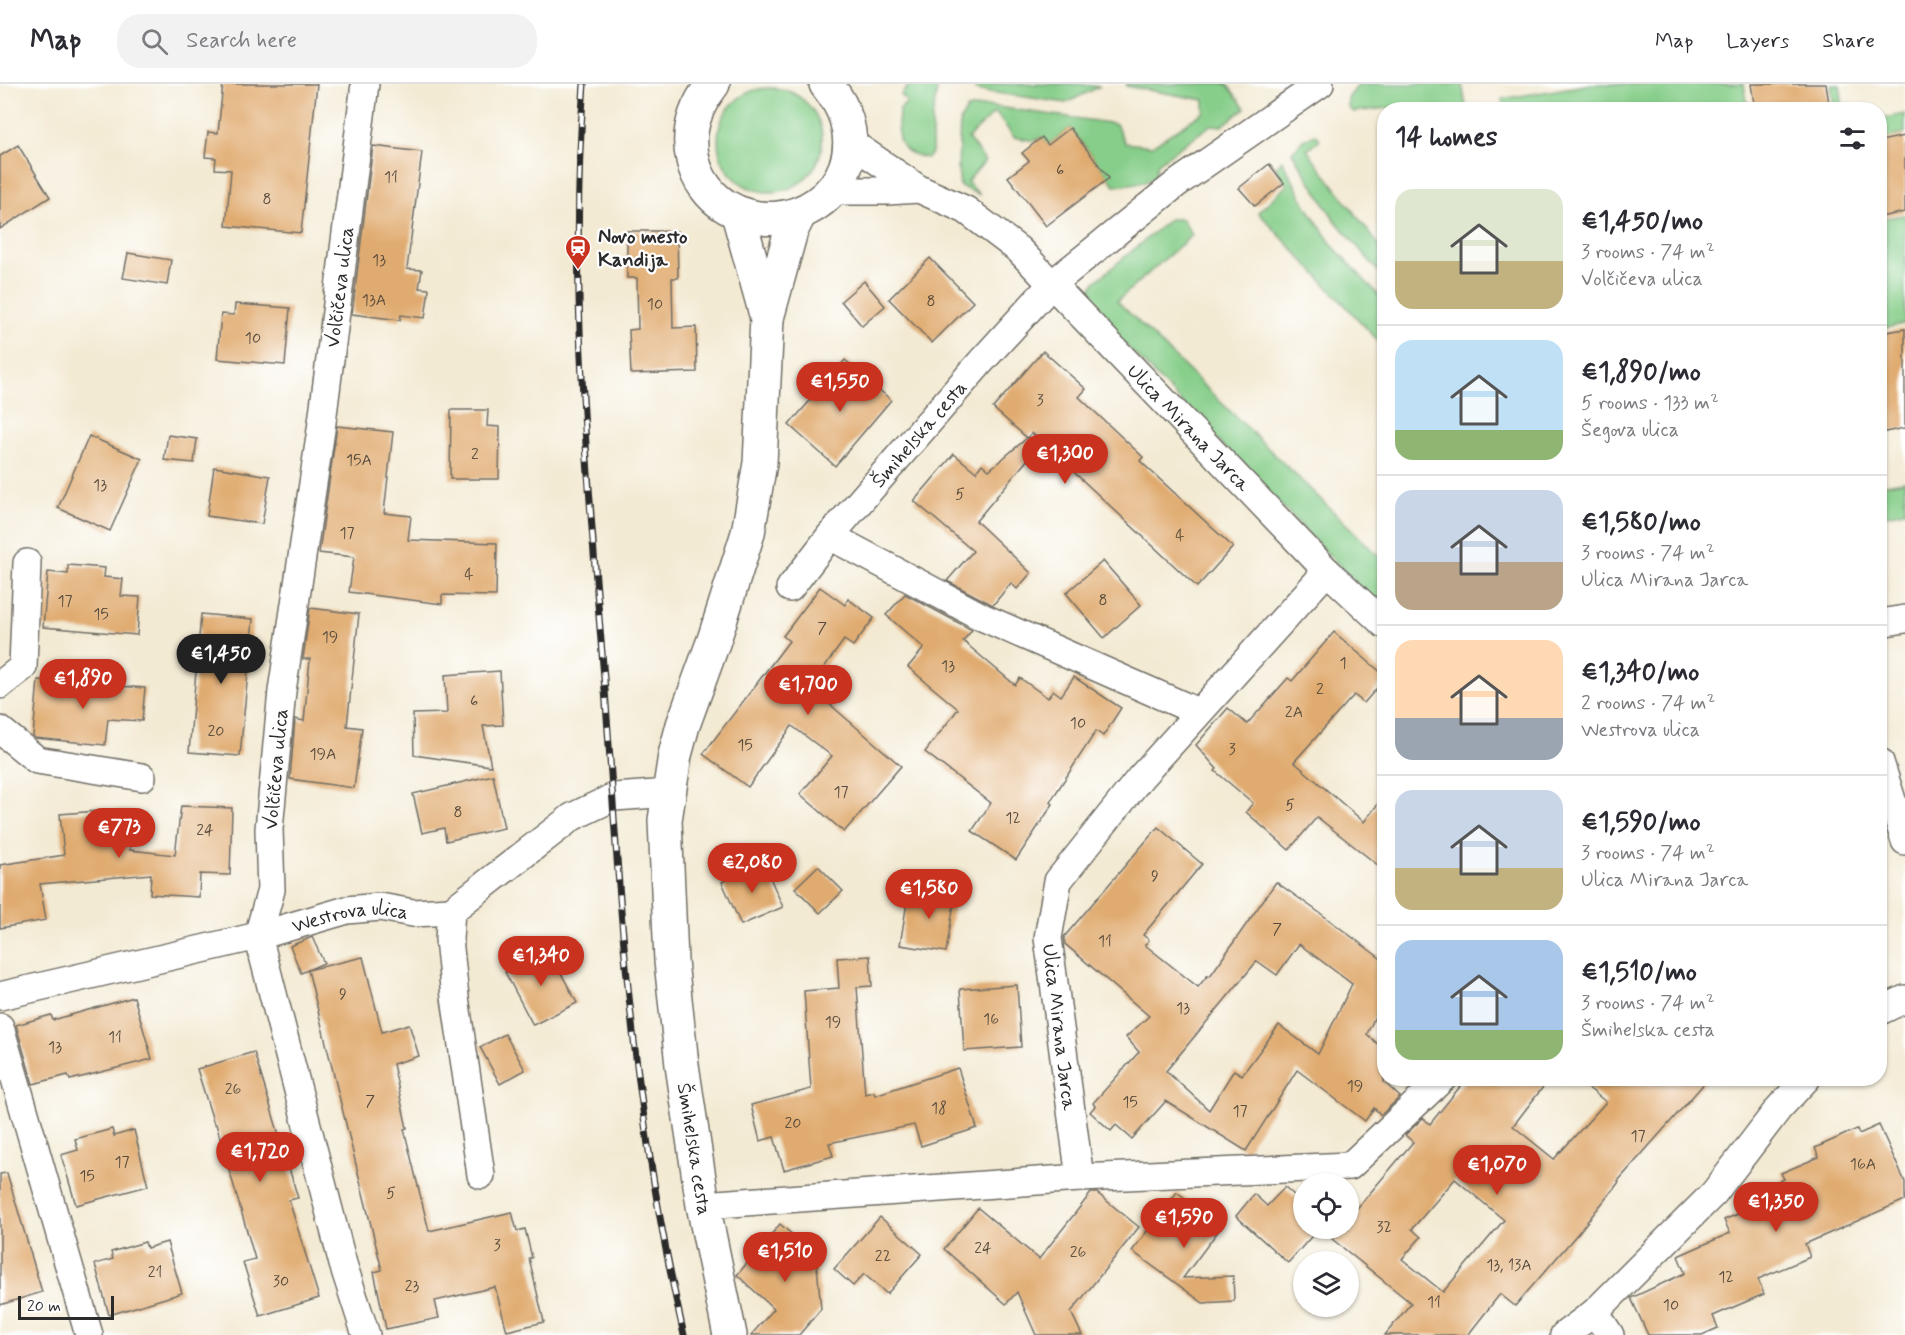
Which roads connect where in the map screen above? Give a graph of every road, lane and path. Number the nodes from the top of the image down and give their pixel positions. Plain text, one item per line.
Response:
1 (365, 84) edge
2 (713, 84) edge
3 (826, 84) edge
4 (1320, 84) edge
5 (850, 142) junction
6 (920, 189) junction
7 (831, 191) junction
8 (738, 214) junction
9 (799, 215) junction
10 (1052, 284) junction
11 (767, 318) junction
12 (830, 536) junction
13 (27, 563) dead end
14 (1327, 571) junction
15 (790, 588) dead end
16 (1377, 617) edge
17 (1905, 619) edge
18 (1887, 622) edge
19 (0, 685) edge
20 (1198, 712) junction
21 (0, 730) edge
22 (142, 777) dead end
23 (1887, 784) edge
24 (670, 793) junction
25 (1905, 841) edge
26 (451, 911) junction
27 (258, 936) junction
28 (0, 996) edge
29 (1905, 999) edge
30 (1887, 1008) edge
31 (0, 1027) edge
32 (1435, 1086) edge
33 (1800, 1086) edge
34 (481, 1174) dead end
35 (1080, 1178) junction
36 (703, 1205) junction
37 (1595, 1312) junction
38 (89, 1335) edge
39 (366, 1335) edge
40 (730, 1335) edge
41 (1564, 1335) edge
42 (1610, 1335) edge

1 - 27 street, Volčičeva ulica
2 - 8 street
3 - 5 street
4 - 10 street, Šmihelska cesta
5 - 6 street
5 - 7 street
6 - 7 street
6 - 10 street
7 - 9 street
8 - 9 street
8 - 11 street
9 - 11 street
10 - 12 street, Šmihelska cesta
10 - 14 street, Ulica Mirana Jarca
11 - 24 street, Šmihelska cesta
12 - 15 street, Šmihelska cesta
12 - 20 street
13 - 19 street
14 - 16 street, Ulica Mirana Jarca
14 - 20 street, Ulica Mirana Jarca
17 - 18 street
20 - 35 street, Ulica Mirana Jarca
21 - 22 street
23 - 25 street
24 - 26 street
24 - 36 street, Šmihelska cesta
26 - 27 street, Westrova ulica
26 - 34 street
27 - 28 street, Westrova ulica
27 - 39 street
29 - 30 street
31 - 38 street
32 - 35 street
33 - 37 street
35 - 36 street
36 - 40 street, Šmihelska cesta
37 - 41 street
37 - 42 street

